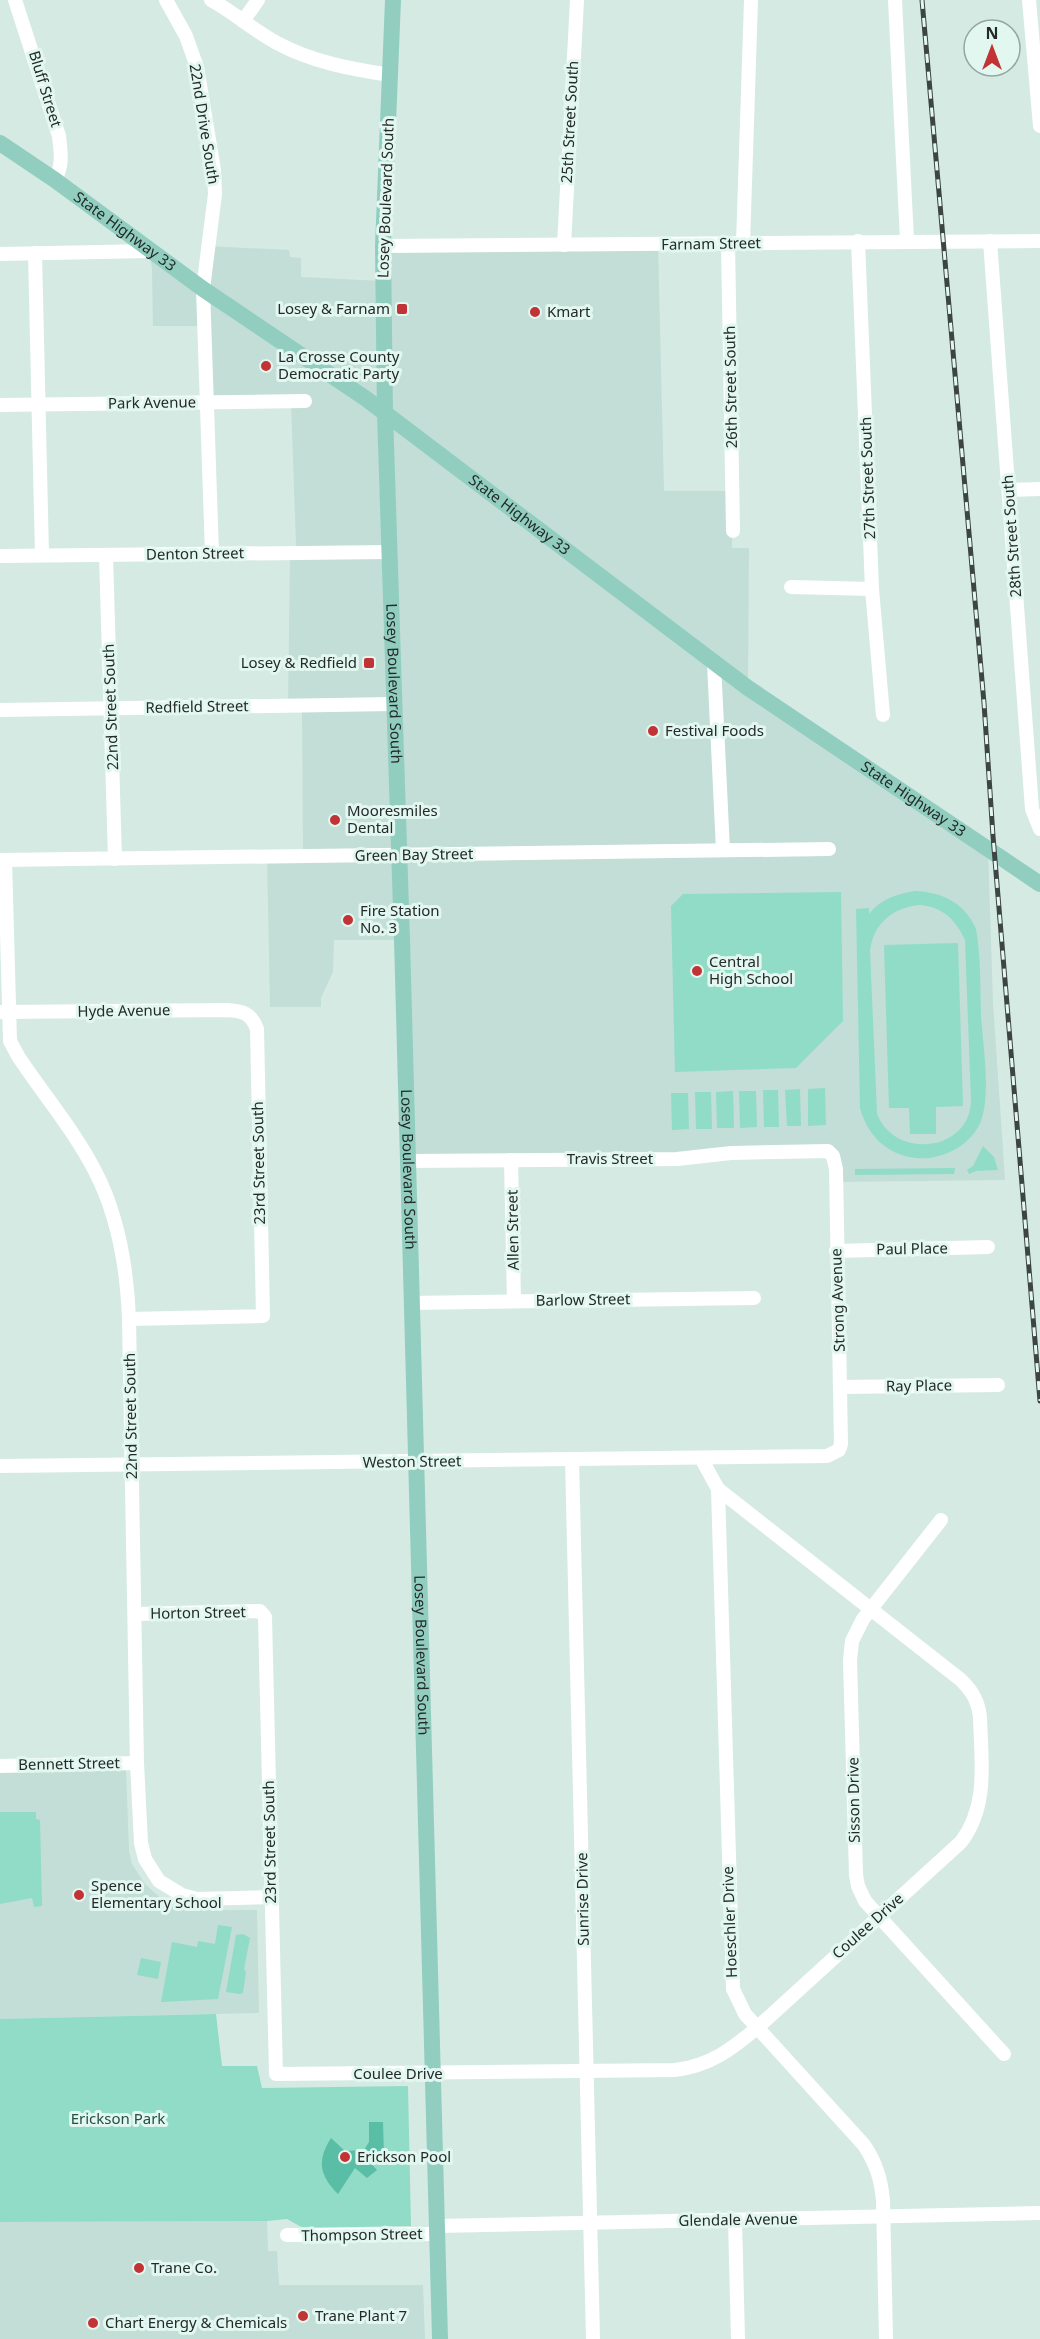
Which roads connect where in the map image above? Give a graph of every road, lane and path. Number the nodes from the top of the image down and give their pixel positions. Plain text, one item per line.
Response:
1 (15, 0) edge
2 (166, 0) edge
3 (211, 0) edge
4 (258, 0) edge
5 (393, 0) edge
6 (577, 0) edge
7 (751, 0) edge
8 (895, 0) edge
9 (1029, 0) edge
10 (243, 21) junction
11 (1036, 47) edge
12 (390, 75) junction
13 (1040, 126) edge
14 (0, 143) edge
15 (55, 180) junction
16 (907, 240) junction
17 (858, 241) junction
18 (990, 241) junction
19 (1040, 241) edge
20 (728, 243) junction
21 (743, 244) junction
22 (564, 245) junction
23 (383, 246) junction
24 (149, 251) junction
25 (35, 253) junction
26 (0, 254) edge
27 (203, 289) junction
28 (305, 401) dead end
29 (208, 402) junction
30 (38, 404) junction
31 (0, 405) edge
32 (385, 413) junction
33 (1040, 489) edge
34 (1009, 490) junction
35 (733, 531) dead end
36 (389, 552) junction
37 (212, 554) junction
38 (42, 555) junction
39 (106, 555) junction
40 (0, 556) edge
41 (791, 587) dead end
42 (872, 589) junction
43 (714, 663) junction
44 (394, 704) junction
45 (111, 708) junction
46 (0, 710) edge
47 (883, 715) dead end
48 (1040, 829) edge
49 (829, 849) dead end
50 (723, 850) junction
51 (399, 855) junction
52 (115, 859) junction
53 (2, 860) edge
54 (1036, 881) edge
55 (4, 1012) edge
56 (248, 1013) joint
57 (813, 1152) joint
58 (511, 1160) junction
59 (408, 1161) junction
60 (988, 1247) dead end
61 (836, 1251) junction
62 (754, 1298) dead end
63 (514, 1301) junction
64 (411, 1303) junction
65 (129, 1319) junction
66 (998, 1385) dead end
67 (841, 1387) junction
68 (825, 1456) joint
69 (701, 1458) junction
70 (572, 1459) junction
71 (416, 1462) junction
72 (132, 1465) junction
73 (0, 1466) edge
74 (718, 1489) junction
75 (941, 1520) dead end
76 (870, 1609) junction
77 (260, 1611) joint
78 (136, 1614) junction
79 (137, 1763) junction
80 (0, 1766) edge
81 (272, 1897) junction
82 (878, 1916) junction
83 (758, 2027) junction
84 (1004, 2054) dead end
85 (587, 2072) junction
86 (276, 2074) joint
87 (433, 2074) junction
88 (1040, 2213) edge
89 (883, 2217) junction
90 (735, 2220) junction
91 (591, 2223) junction
92 (437, 2230) junction
93 (287, 2235) dead end
94 (440, 2339) edge
95 (593, 2339) edge
96 (738, 2339) edge
97 (886, 2339) edge

1 - 15 street, Bluff Street
2 - 27 street, 22nd Drive South
3 - 10 street
4 - 10 street
5 - 12 main road, Losey Boulevard South
6 - 22 street, 25th Street South
7 - 21 street
8 - 16 street
9 - 11 street
10 - 12 street
11 - 13 street
12 - 23 main road, Losey Boulevard South
14 - 15 main road, State Highway 33
15 - 24 main road, State Highway 33
16 - 17 street, Farnam Street
16 - 18 street, Farnam Street
17 - 21 street, Farnam Street
17 - 42 street, 27th Street South
18 - 19 street, Farnam Street
18 - 34 street, 28th Street South
20 - 21 street, Farnam Street
20 - 22 street, Farnam Street
20 - 35 street, 26th Street South
22 - 23 street, Farnam Street
23 - 32 main road, Losey Boulevard South
24 - 25 street
24 - 27 main road, State Highway 33
25 - 26 street
25 - 30 street
27 - 29 street
27 - 32 main road, State Highway 33
28 - 29 street, Park Avenue
29 - 30 street, Park Avenue
29 - 37 street
30 - 31 street, Park Avenue
30 - 38 street
32 - 36 main road, Losey Boulevard South
32 - 43 main road, State Highway 33
33 - 34 street
34 - 48 street, 28th Street South
36 - 37 street, Denton Street
36 - 44 main road, Losey Boulevard South
37 - 39 street, Denton Street
38 - 39 street, Denton Street
38 - 40 street, Denton Street
39 - 45 street, 22nd Street South
41 - 42 street
42 - 47 street, 27th Street South
43 - 50 street
43 - 54 main road, State Highway 33
44 - 45 street, Redfield Street
44 - 51 main road, Losey Boulevard South
45 - 46 street, Redfield Street
45 - 52 street, 22nd Street South
49 - 50 street, Green Bay Street
50 - 51 street, Green Bay Street
51 - 52 street, Green Bay Street
51 - 59 main road, Losey Boulevard South
52 - 53 street, Green Bay Street
53 - 55 street, 22nd Street South
55 - 56 street, Hyde Avenue
55 - 65 street, 22nd Street South
56 - 65 street, 23rd Street South
57 - 58 street, Travis Street
57 - 61 street, Strong Avenue
58 - 59 street, Travis Street
58 - 63 street, Allen Street
59 - 64 main road, Losey Boulevard South
60 - 61 street, Paul Place
61 - 67 street, Strong Avenue
62 - 63 street, Barlow Street
63 - 64 street, Barlow Street
64 - 71 main road, Losey Boulevard South
65 - 72 street, 22nd Street South
66 - 67 street, Ray Place
67 - 68 street, Strong Avenue
68 - 69 street, Weston Street
69 - 70 street, Weston Street
69 - 74 street, Coulee Drive
70 - 71 street, Weston Street
70 - 85 street, Sunrise Drive
71 - 72 street, Weston Street
71 - 87 main road, Losey Boulevard South
72 - 73 street, Weston Street
72 - 78 street, 22nd Street South
74 - 76 street, Coulee Drive
74 - 83 street, Hoeschler Drive
75 - 76 street, Sisson Drive
76 - 82 street, Sisson Drive
76 - 82 street, Coulee Drive
77 - 78 street, Horton Street
77 - 81 street, 23rd Street South
78 - 79 street, 22nd Street South
79 - 80 street, Bennett Street
79 - 81 street, 22nd Street South
81 - 86 street, 23rd Street South
82 - 83 street, Coulee Drive
82 - 84 street, Sisson Drive
83 - 85 street, Coulee Drive
83 - 89 street, Hoeschler Drive
85 - 87 street, Coulee Drive
85 - 91 street, Sunrise Drive
86 - 87 street, Coulee Drive
87 - 92 main road, Losey Boulevard South
88 - 89 street, Glendale Avenue
89 - 90 street, Glendale Avenue
89 - 97 street, Hoeschler Drive
90 - 91 street, Glendale Avenue
90 - 96 street
91 - 92 street, Glendale Avenue
91 - 95 street, Sunrise Drive
92 - 93 street, Thompson Street
92 - 94 main road, Losey Boulevard South

